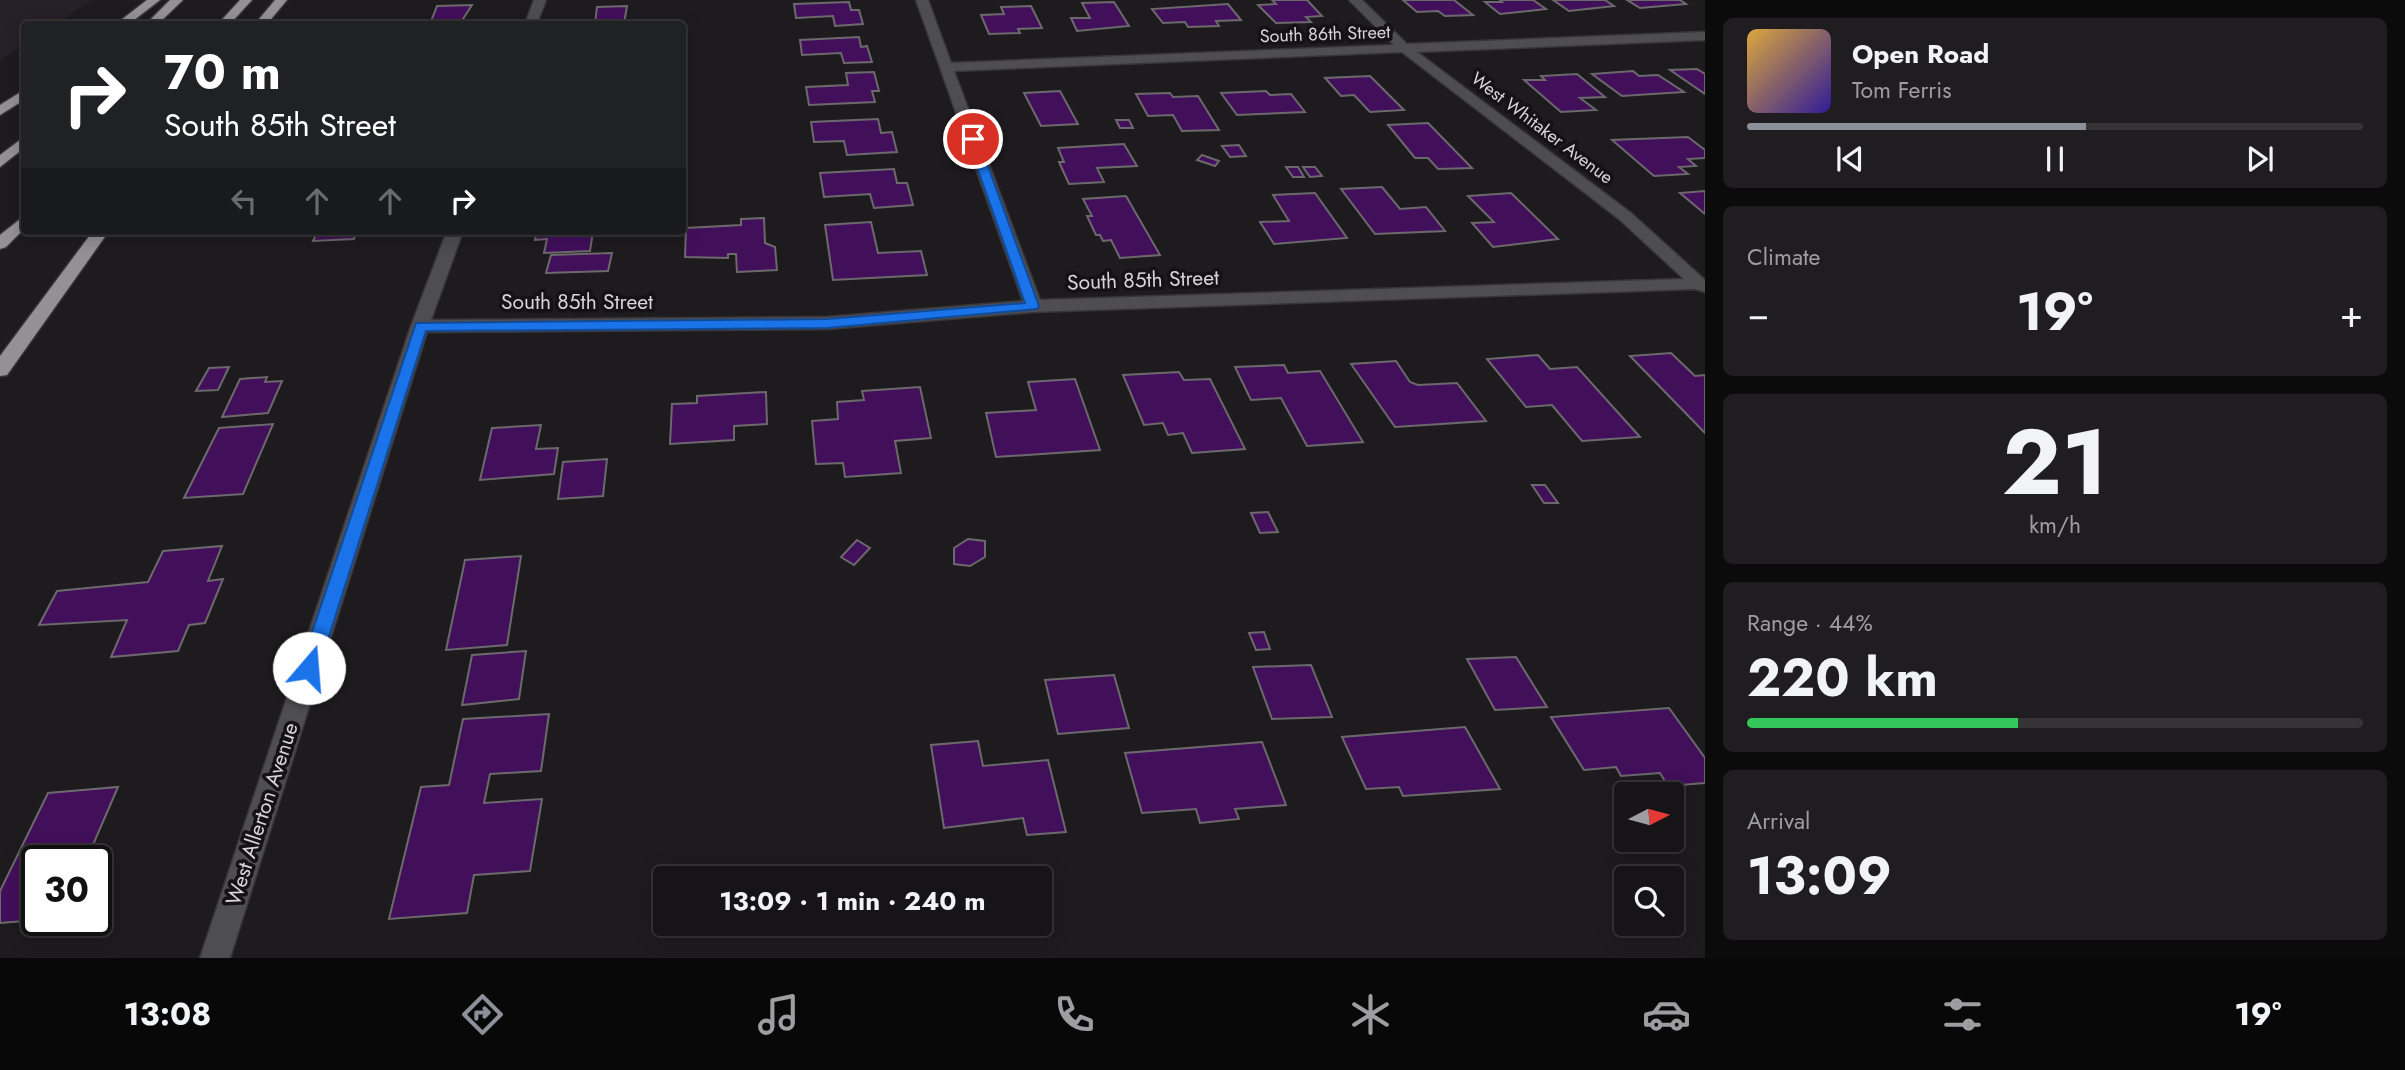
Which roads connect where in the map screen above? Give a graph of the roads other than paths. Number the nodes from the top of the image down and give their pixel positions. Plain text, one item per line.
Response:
1 (154, 0) edge
2 (177, 0) edge
3 (246, 0) edge
4 (281, 0) edge
5 (540, 0) edge
6 (922, 0) edge
7 (1355, 0) edge
8 (126, 21) edge
9 (155, 21) edge
10 (227, 21) edge
11 (264, 21) edge
12 (532, 21) edge
13 (1705, 36) edge
14 (1404, 48) junction
15 (947, 67) junction
16 (21, 96) edge
17 (0, 111) edge
18 (21, 144) edge
19 (0, 163) edge
20 (21, 224) edge
21 (98, 235) edge
22 (454, 235) edge
23 (0, 244) edge
24 (1702, 286) edge
25 (1033, 306) junction
26 (420, 326) junction
27 (0, 370) edge
28 (215, 958) edge

1 - 8 highway
2 - 9 highway
3 - 10 highway
4 - 11 highway
5 - 12 street
6 - 15 street
7 - 14 street, West Whitaker Avenue
13 - 14 street, South 86th Street
14 - 15 street, South 86th Street
14 - 24 street, West Whitaker Avenue
15 - 25 street
16 - 17 highway
18 - 19 highway
20 - 23 highway
21 - 27 highway
22 - 26 street, West Allerton Avenue
24 - 25 street, South 85th Street
25 - 26 street, South 85th Street
26 - 28 street, West Allerton Avenue

